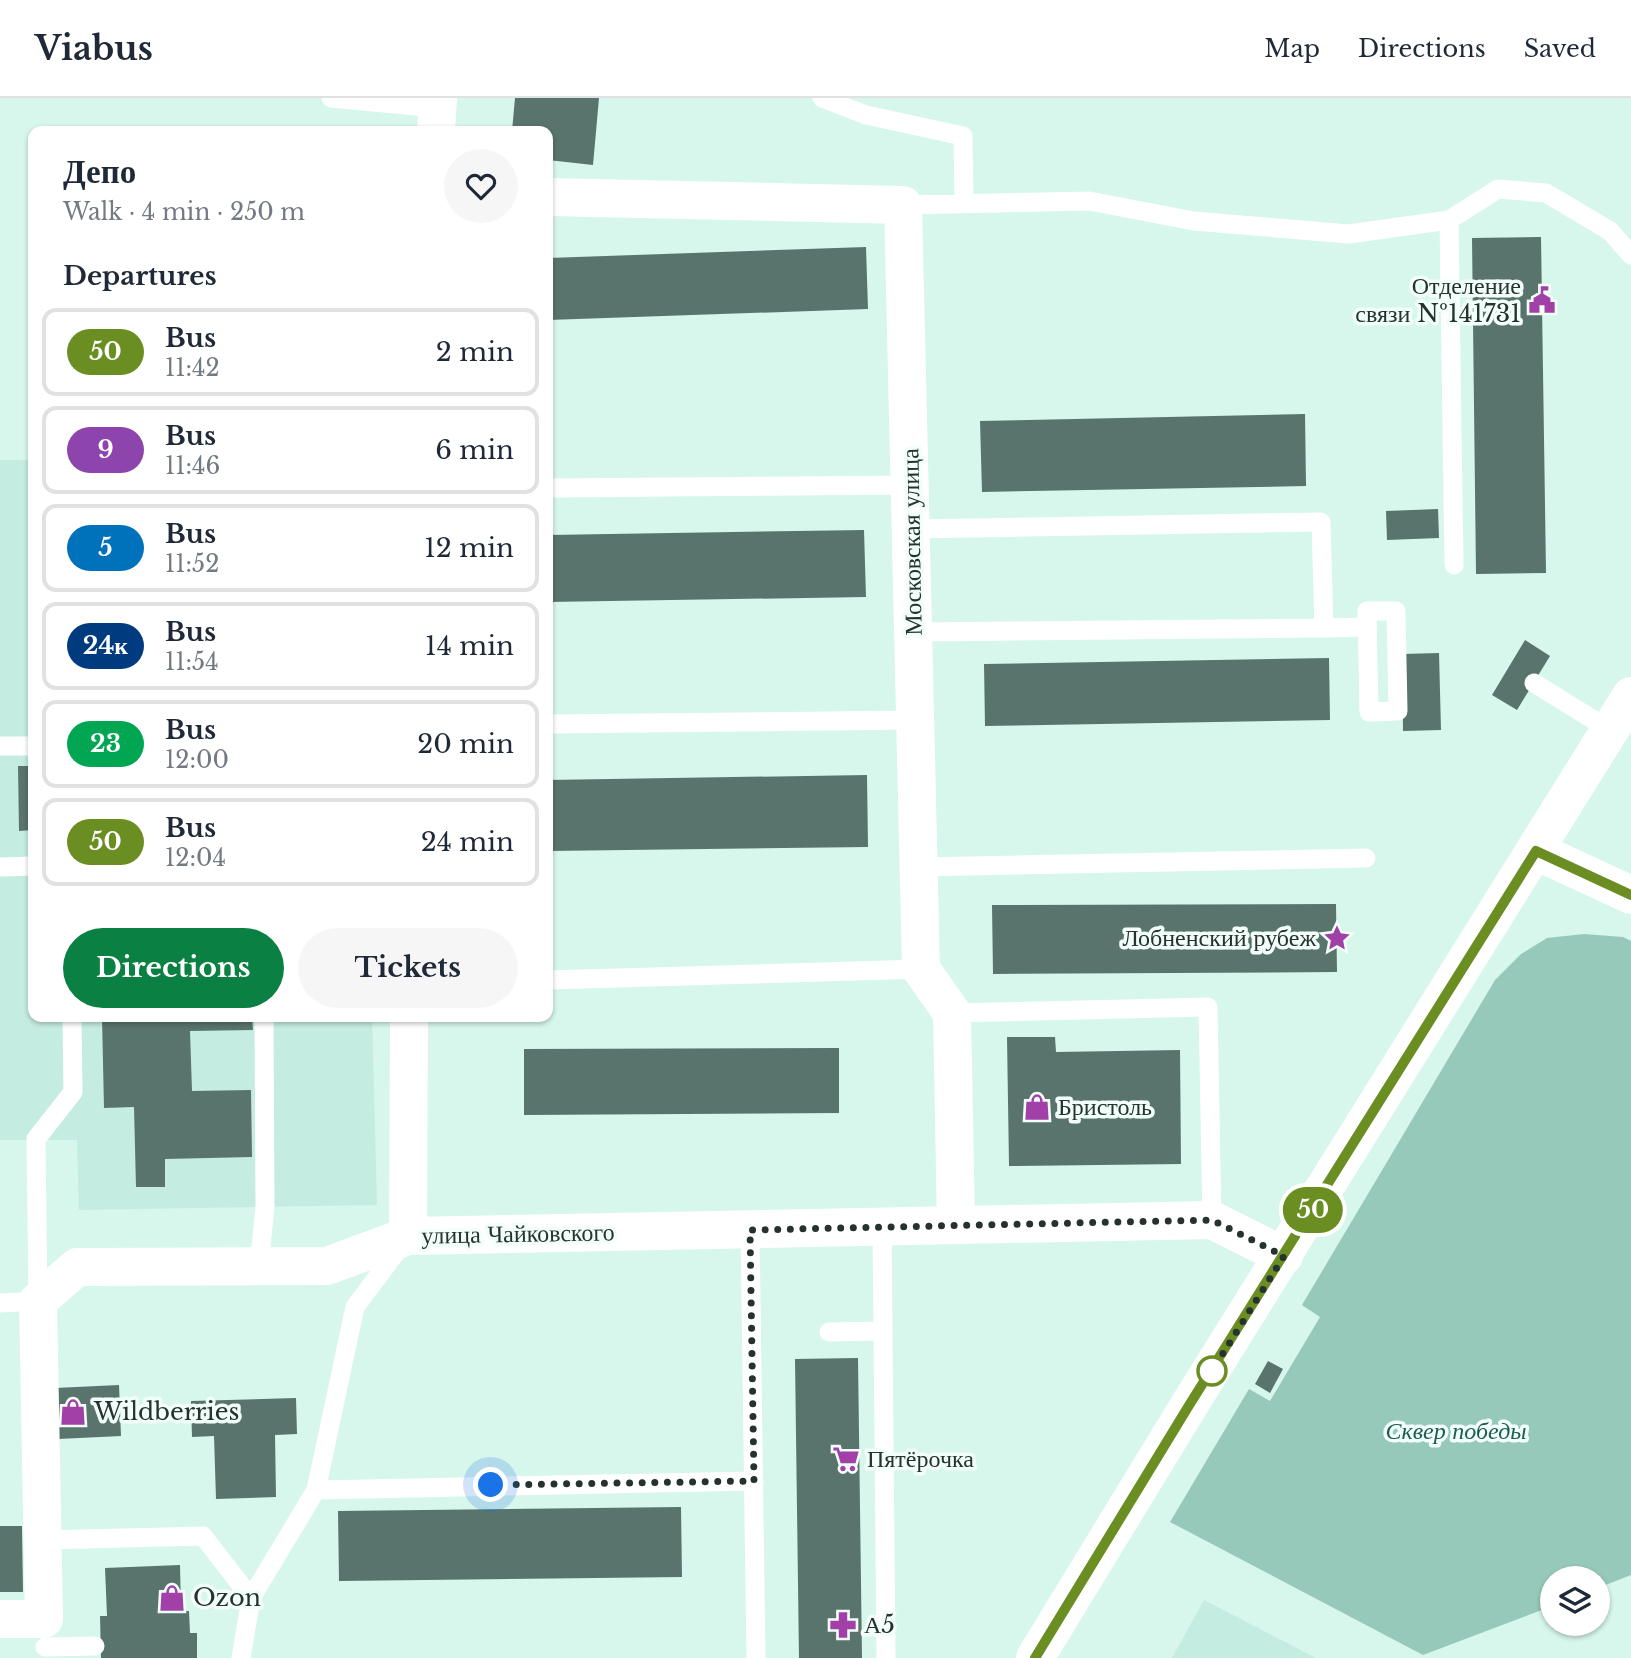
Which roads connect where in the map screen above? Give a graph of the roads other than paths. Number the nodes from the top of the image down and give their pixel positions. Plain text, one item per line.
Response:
1 (331, 98) edge
2 (822, 98) edge
3 (437, 112) edge
4 (553, 197) edge
5 (964, 204) junction
6 (903, 205) junction
7 (1450, 220) junction
8 (1631, 255) edge
9 (912, 485) junction
10 (553, 488) edge
11 (912, 529) junction
12 (1454, 565) dead end
13 (1367, 627) junction
14 (1324, 628) junction
15 (914, 632) junction
16 (1534, 683) dead end
17 (1631, 696) edge
18 (914, 720) junction
19 (553, 724) edge
20 (1610, 730) junction
21 (0, 746) edge
22 (28, 746) edge
23 (1536, 851) junction
24 (1366, 858) dead end
25 (28, 866) edge
26 (0, 867) edge
27 (918, 867) junction
28 (1631, 895) edge
29 (921, 969) junction
30 (553, 979) edge
31 (952, 1013) junction
32 (72, 1022) edge
33 (264, 1022) edge
34 (409, 1022) edge
35 (1212, 1220) junction
36 (956, 1224) junction
37 (882, 1225) junction
38 (750, 1230) junction
39 (408, 1236) junction
40 (1284, 1256) junction
41 (259, 1267) junction
42 (38, 1301) junction
43 (0, 1303) edge
44 (883, 1331) junction
45 (830, 1332) dead end
46 (754, 1481) junction
47 (316, 1490) junction
48 (43, 1540) junction
49 (251, 1598) junction
50 (0, 1619) edge
51 (45, 1641) edge
52 (95, 1646) dead end
53 (241, 1658) edge
54 (756, 1658) edge
55 (887, 1658) edge
56 (1035, 1658) edge

1 - 3 lane
2 - 5 lane
4 - 6 street
5 - 6 lane
5 - 7 lane
6 - 9 street, Московская улица
7 - 8 lane
7 - 12 lane
9 - 10 lane
9 - 11 street, Московская улица
11 - 14 lane
11 - 15 street, Московская улица
13 - 13 lane
13 - 14 lane
14 - 15 lane
15 - 18 street, Московская улица
16 - 20 lane
17 - 20 street
18 - 19 lane
18 - 27 street, Московская улица
20 - 23 street
21 - 22 lane
23 - 28 street
23 - 40 street
24 - 27 lane
25 - 26 lane
27 - 29 street, Московская улица
29 - 30 lane
29 - 31 street
31 - 35 lane
31 - 36 street
32 - 42 lane
33 - 41 lane
34 - 39 street
35 - 36 street, улица Чайковского
35 - 40 street, улица Чайковского
36 - 37 street, улица Чайковского
37 - 38 street, улица Чайковского
37 - 44 lane
38 - 39 street, улица Чайковского
38 - 46 lane
39 - 41 street, улица Чайковского
39 - 47 lane
40 - 56 street
41 - 42 street, улица Чайковского
42 - 43 lane
42 - 48 street
44 - 45 lane
44 - 55 lane
46 - 47 lane
46 - 54 lane
47 - 49 lane
48 - 49 lane
48 - 51 street
49 - 53 lane
50 - 51 street
51 - 52 lane

